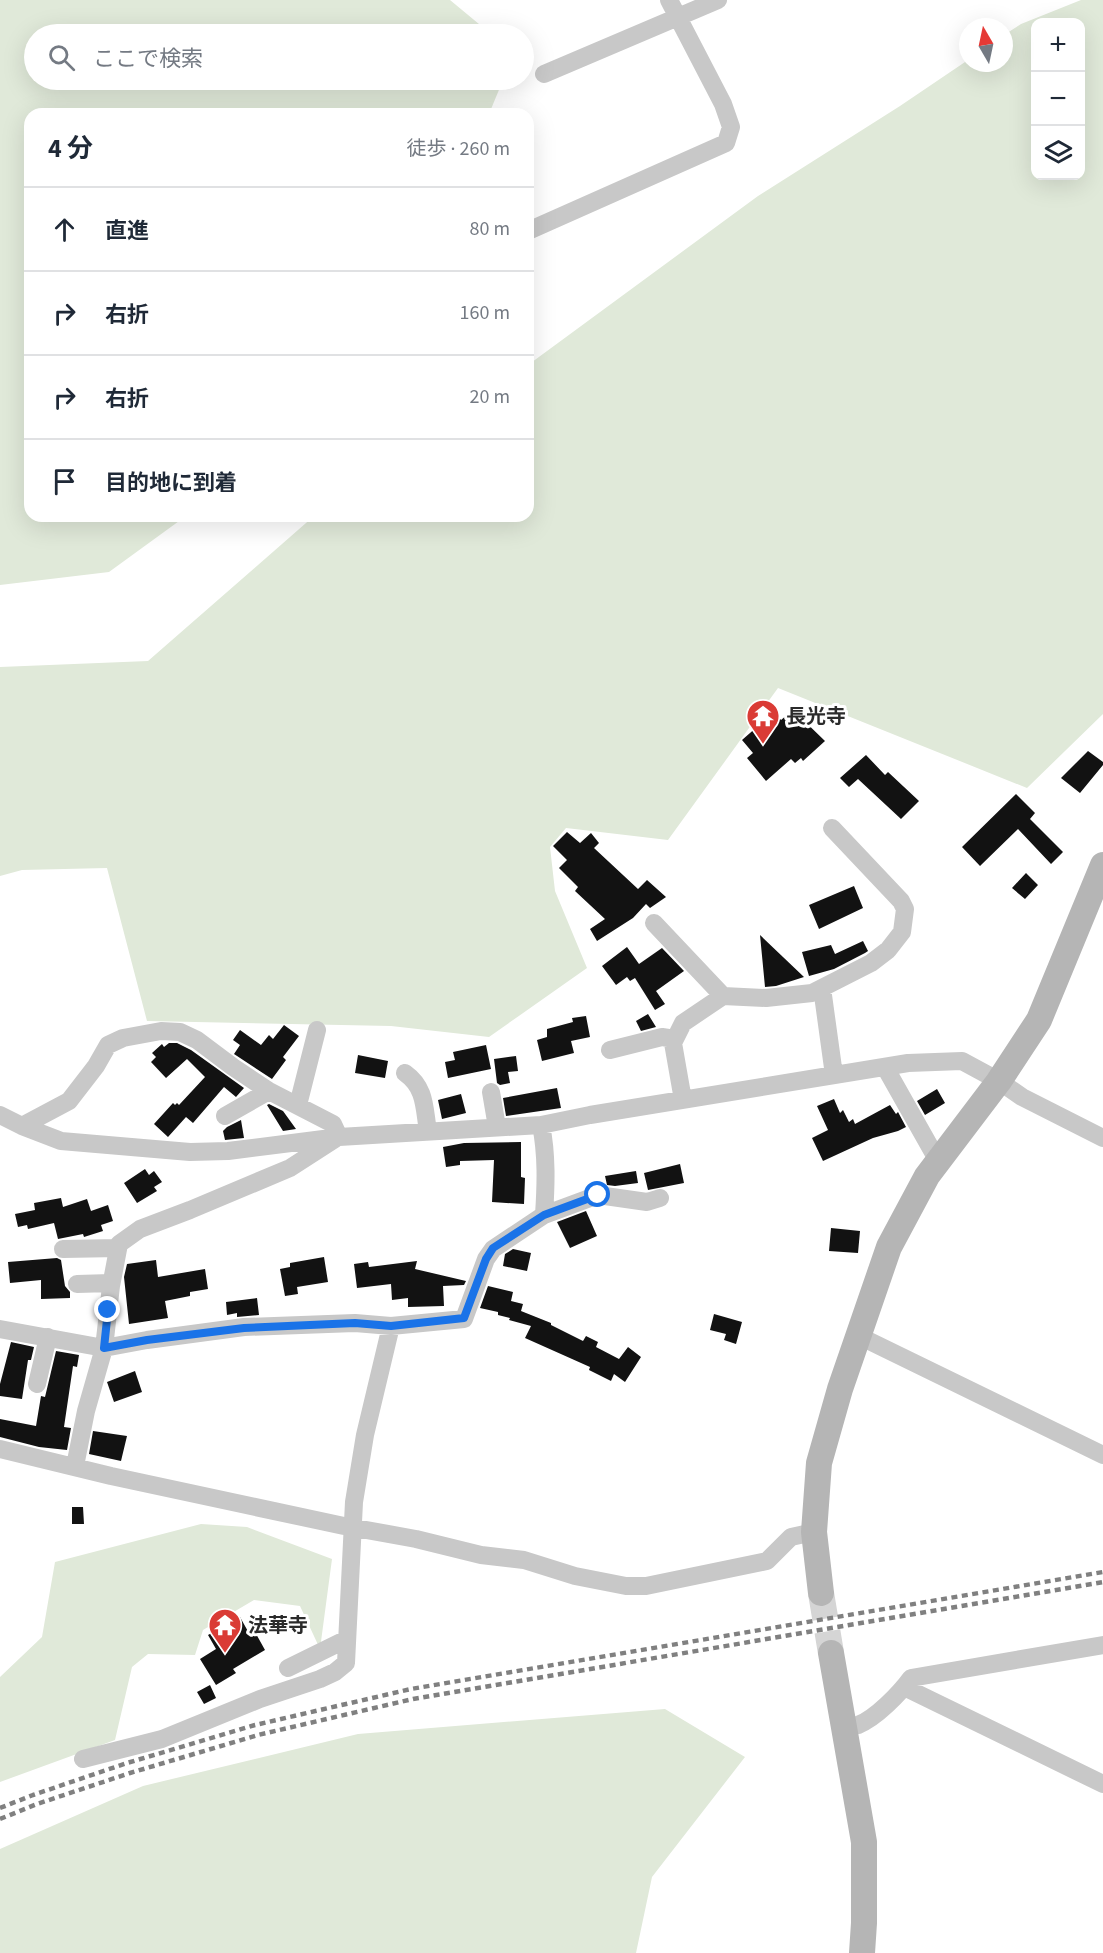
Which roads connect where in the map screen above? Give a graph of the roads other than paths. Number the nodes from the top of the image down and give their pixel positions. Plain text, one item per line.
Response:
1 (669, 0) edge
2 (718, 0) edge
3 (677, 17) junction
4 (544, 74) dead end
5 (534, 228) edge
6 (832, 828) dead end
7 (1103, 865) edge
8 (654, 923) dead end
9 (822, 988) junction
10 (723, 996) junction
11 (317, 1030) dead end
12 (675, 1039) junction
13 (610, 1050) dead end
14 (885, 1067) junction
15 (405, 1073) dead end
16 (834, 1075) junction
17 (999, 1081) junction
18 (269, 1091) junction
19 (490, 1092) dead end
20 (683, 1100) junction
21 (298, 1105) junction
22 (0, 1115) edge
23 (225, 1116) dead end
24 (541, 1125) junction
25 (22, 1126) junction
26 (496, 1127) junction
27 (428, 1131) junction
28 (339, 1137) junction
29 (1103, 1138) edge
30 (938, 1161) junction
31 (660, 1198) dead end
32 (544, 1215) junction
33 (118, 1248) junction
34 (63, 1249) dead end
35 (111, 1283) junction
36 (77, 1284) dead end
37 (391, 1326) junction
38 (0, 1329) edge
39 (859, 1336) junction
40 (48, 1337) junction
41 (104, 1348) junction
42 (37, 1384) dead end
43 (0, 1449) edge
44 (1103, 1455) edge
45 (75, 1466) junction
46 (351, 1526) junction
47 (814, 1532) junction
48 (821, 1593) tunnel mouth
49 (347, 1639) junction
50 (1103, 1645) edge
51 (831, 1653) tunnel mouth
52 (288, 1668) dead end
53 (904, 1688) junction
54 (844, 1727) junction
55 (83, 1759) dead end
56 (1103, 1784) edge
57 (862, 1953) edge

1 - 3 street
2 - 3 street
3 - 4 street
3 - 5 street
6 - 9 street
7 - 17 street
8 - 10 street
9 - 10 street
9 - 16 street
10 - 12 street
11 - 21 street
12 - 13 street
12 - 20 street
14 - 16 street
14 - 17 street
14 - 30 street
15 - 27 street
16 - 20 street
17 - 29 street
17 - 30 street
18 - 21 street
18 - 23 street
18 - 25 street
19 - 26 street
20 - 24 street
21 - 28 street
22 - 25 street
24 - 26 street
24 - 32 street
25 - 28 street
26 - 27 street
27 - 28 street
28 - 33 street
30 - 39 street
31 - 32 street
32 - 37 street
33 - 34 street
33 - 35 street
35 - 36 street
35 - 41 street
37 - 41 street
37 - 46 street
38 - 40 street
39 - 44 street
39 - 47 street
40 - 41 street
40 - 42 street
41 - 45 street
43 - 45 street
45 - 46 street
46 - 47 street
46 - 49 street
47 - 48 street
49 - 52 street
49 - 55 street
50 - 53 street
51 - 54 street
53 - 54 street
53 - 56 street
54 - 57 street

